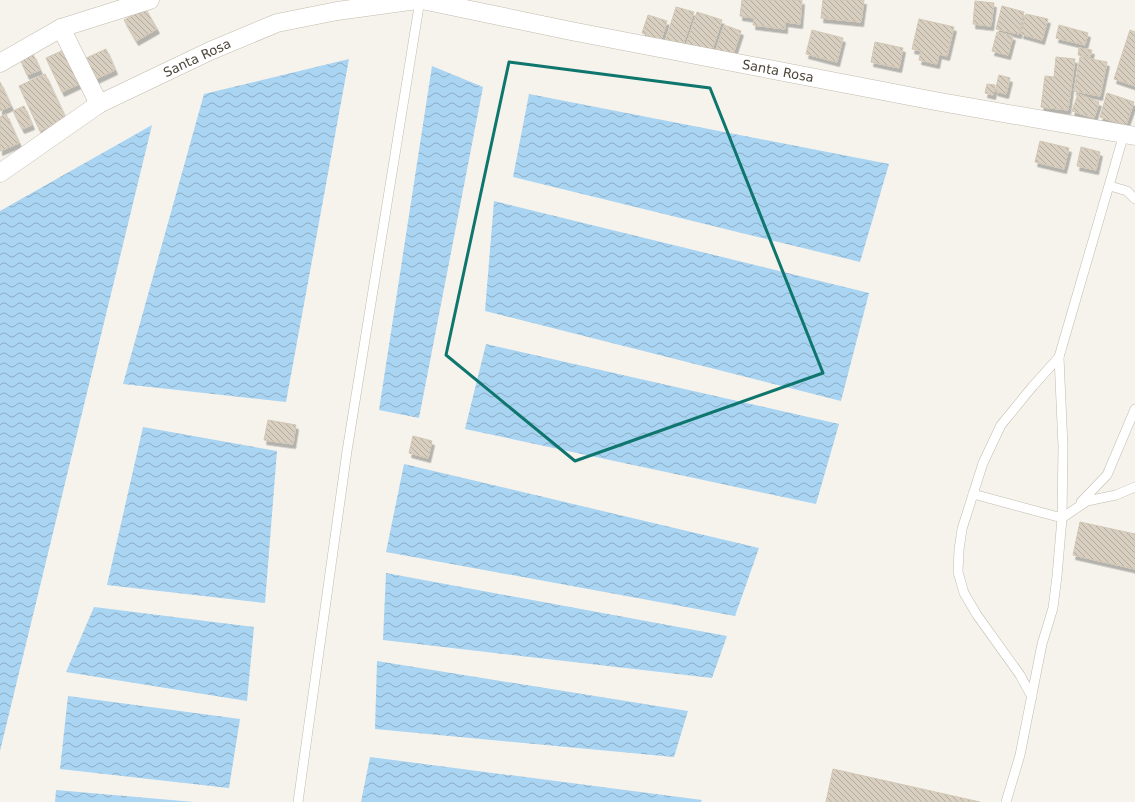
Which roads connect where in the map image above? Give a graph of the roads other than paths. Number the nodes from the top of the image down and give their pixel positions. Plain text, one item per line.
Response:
1 (150, 0) edge
2 (417, 0) edge
3 (421, 0) edge
4 (61, 28) junction
5 (0, 63) edge
6 (99, 104) junction
7 (1130, 135) edge
8 (0, 173) edge
9 (1110, 186) junction
10 (1135, 199) edge
11 (1060, 357) junction
12 (1135, 409) edge
13 (1135, 487) edge
14 (973, 494) junction
15 (1062, 518) junction
16 (1032, 697) junction
17 (298, 802) edge
18 (1006, 802) edge

1 - 4 street
2 - 6 street, Santa Rosa
3 - 7 street, Santa Rosa
3 - 17 lane
4 - 5 street
4 - 6 street
6 - 8 street, Santa Rosa
7 - 9 lane
9 - 10 lane
9 - 11 lane
11 - 14 lane
11 - 15 lane
12 - 15 lane
13 - 15 lane
14 - 15 lane
14 - 16 lane
15 - 16 lane
16 - 18 lane

